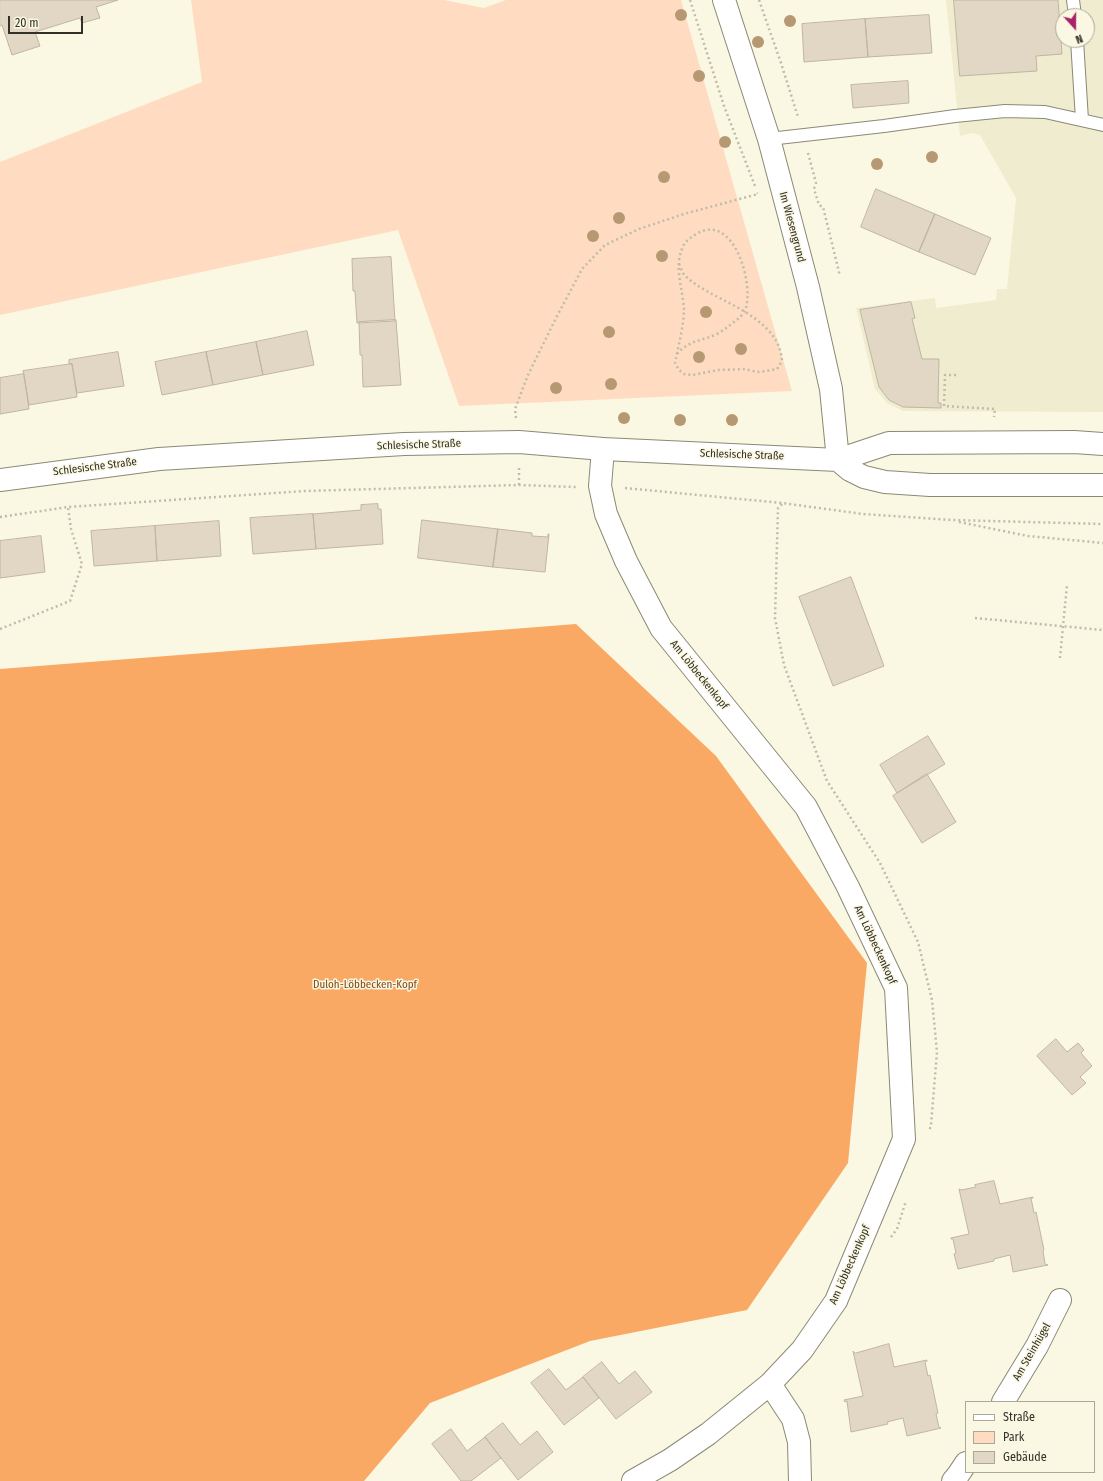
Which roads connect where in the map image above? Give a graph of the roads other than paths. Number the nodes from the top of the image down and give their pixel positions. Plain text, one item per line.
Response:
1 (724, 0) edge
2 (1078, 48) edge
3 (1082, 120) junction
4 (1103, 125) edge
5 (769, 139) junction
6 (1103, 444) edge
7 (603, 449) junction
8 (838, 460) junction
9 (0, 480) edge
10 (1103, 485) edge
11 (1060, 1300) dead end
12 (770, 1384) junction
13 (1004, 1401) edge
14 (965, 1464) edge
15 (633, 1481) edge
16 (800, 1481) edge
17 (953, 1481) edge

1 - 5 street, Im Wiesengrund
2 - 3 lane
3 - 4 lane
3 - 5 lane
5 - 8 street, Im Wiesengrund
6 - 8 street, Schlesische Straße
7 - 8 street, Schlesische Straße
7 - 9 street, Schlesische Straße
7 - 12 street, Am Löbbeckenkopf
8 - 10 street
11 - 13 street, Am Steinhügel
12 - 15 street, Am Löbbeckenkopf
12 - 16 street
14 - 17 street

